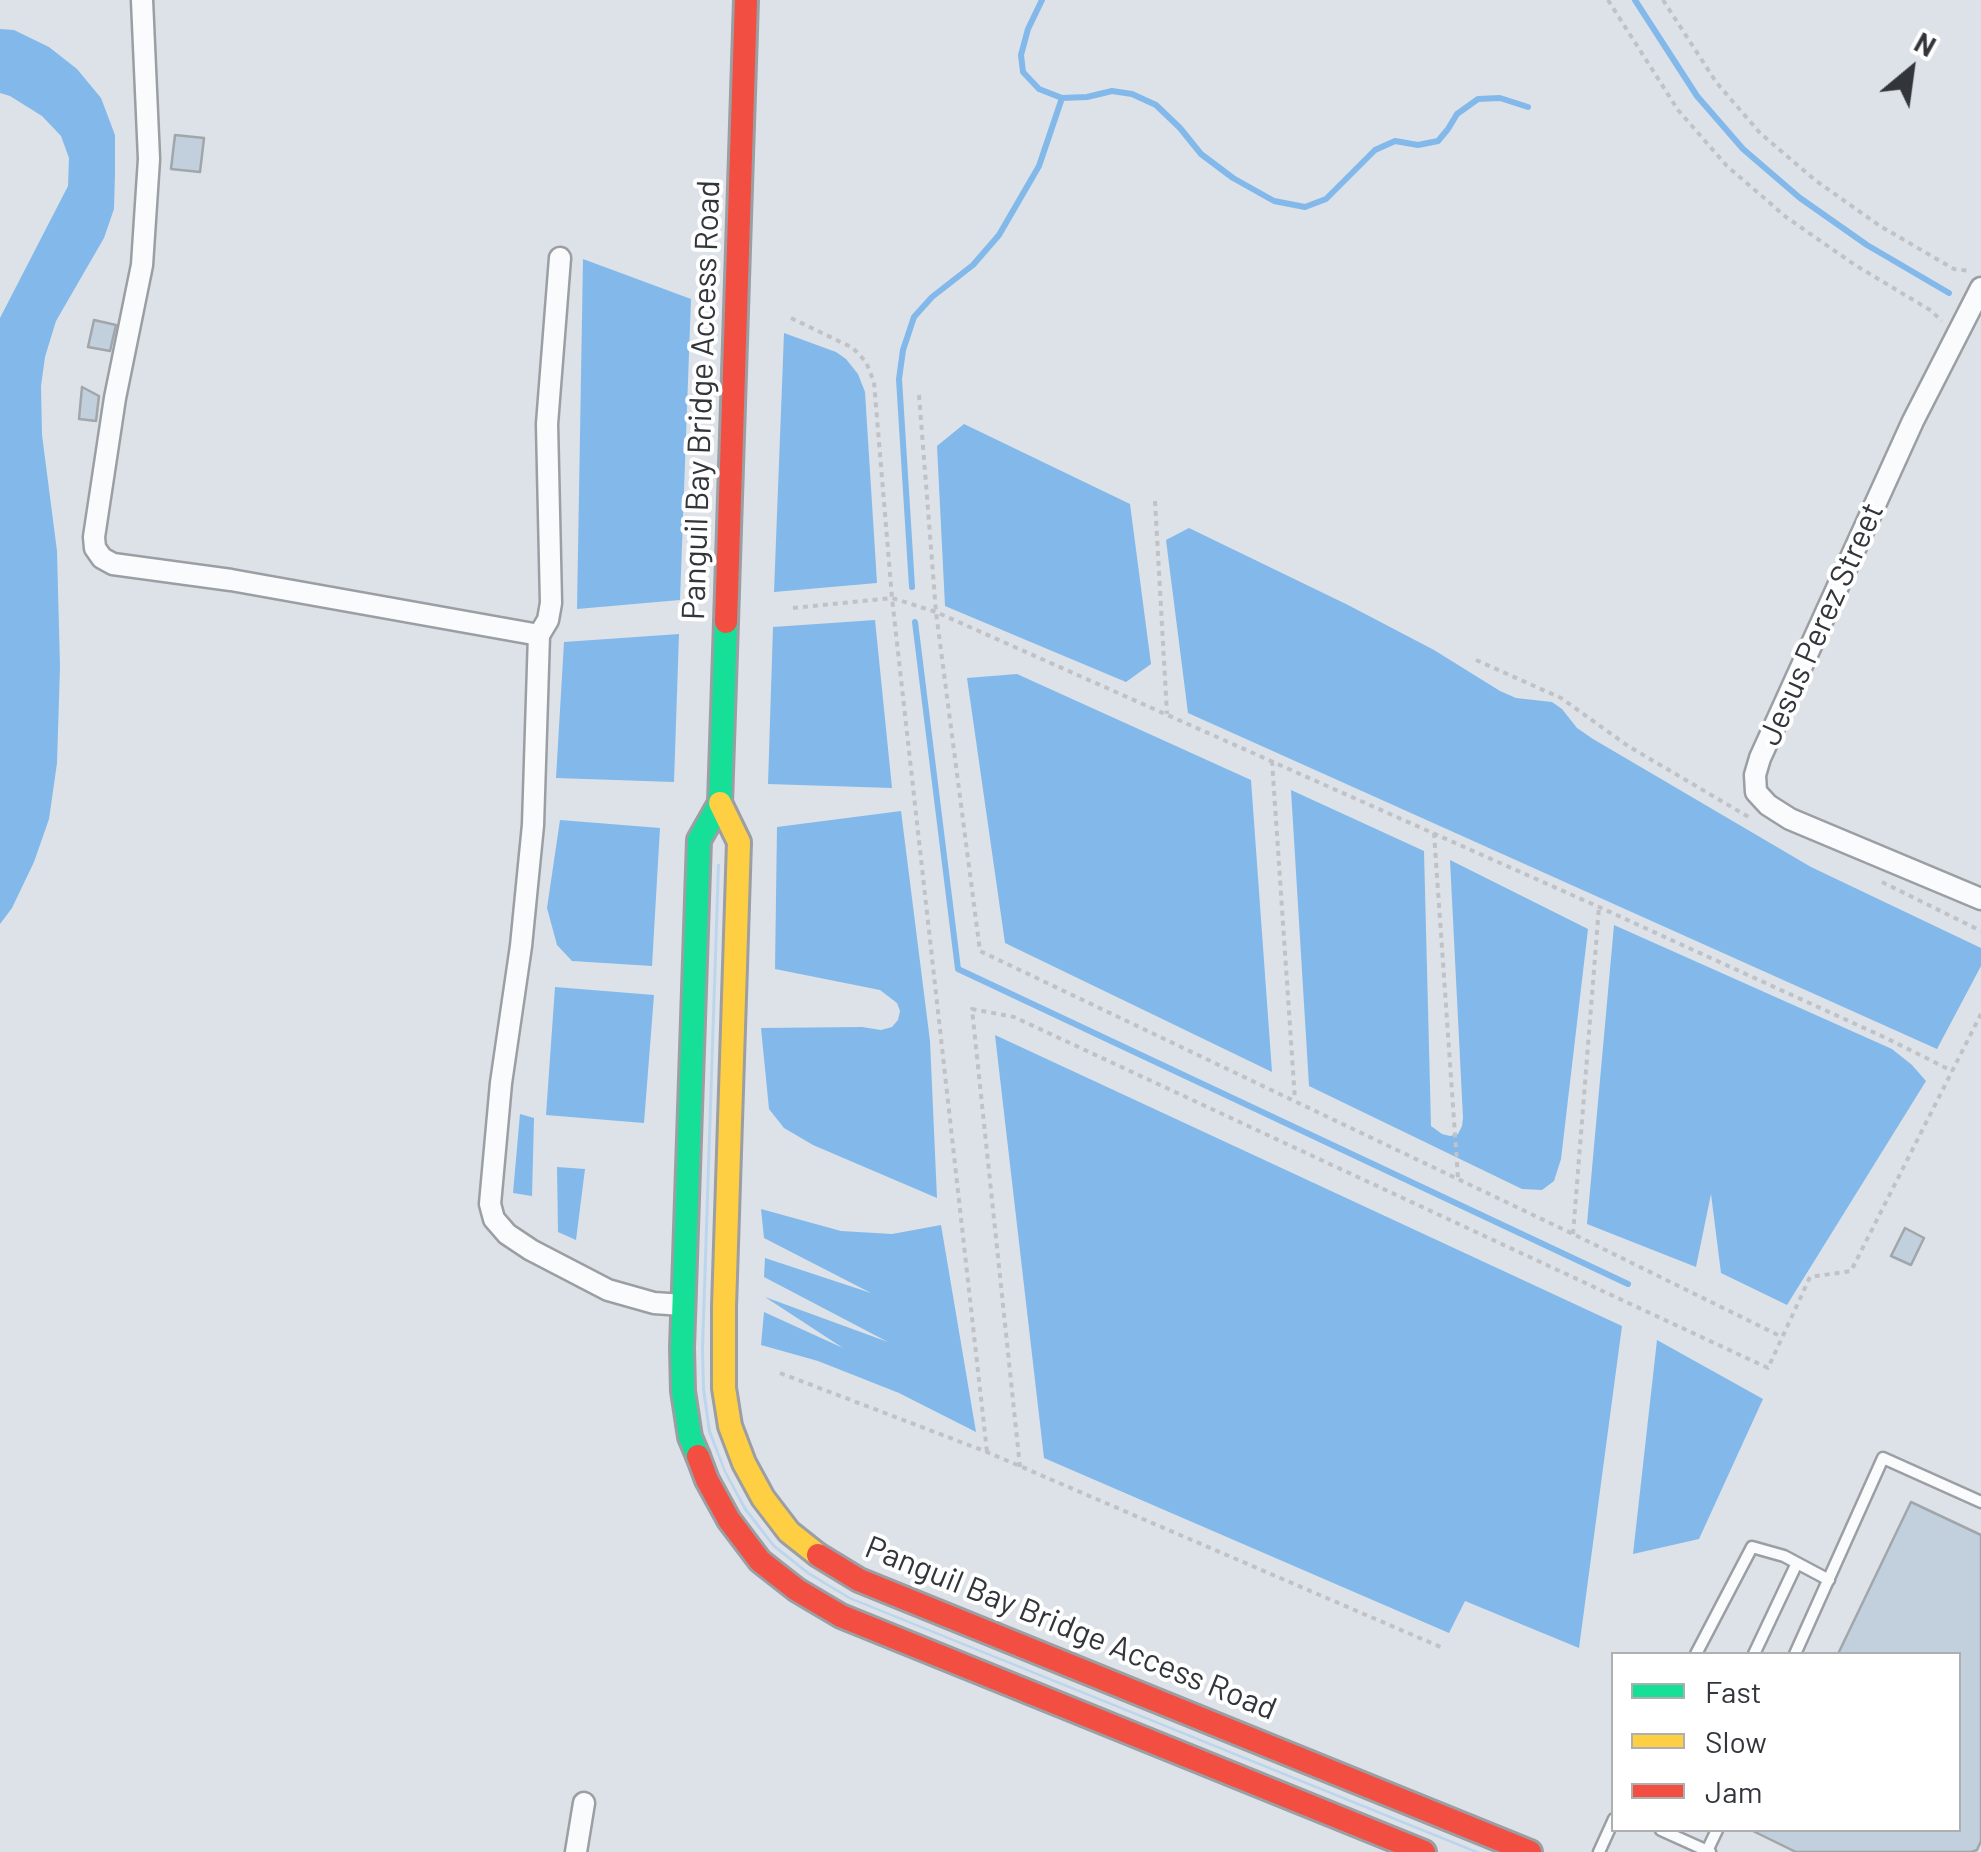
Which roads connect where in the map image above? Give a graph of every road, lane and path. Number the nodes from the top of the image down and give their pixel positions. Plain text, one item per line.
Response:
1 (142, 0) edge
2 (746, 0) edge
3 (1608, 0) edge
4 (1663, 0) edge
5 (560, 258) dead end
6 (1981, 273) edge
7 (1981, 288) edge
8 (791, 318) dead end
9 (1956, 335) junction
10 (920, 395) dead end
11 (1155, 500) dead end
12 (892, 598) junction
13 (794, 608) dead end
14 (936, 612) junction
15 (538, 636) junction
16 (1476, 660) dead end
17 (1167, 714) junction
18 (1272, 761) junction
19 (720, 802) junction
20 (1756, 821) dead end
21 (1434, 833) junction
22 (1877, 879) dead end
23 (1981, 899) edge
24 (1599, 906) junction
25 (1981, 931) edge
26 (1981, 1014) edge
27 (1953, 1072) junction
28 (1295, 1102) junction
29 (1458, 1179) junction
30 (1573, 1234) junction
31 (684, 1305) junction
32 (1782, 1337) junction
33 (780, 1373) dead end
34 (987, 1452) junction
35 (1020, 1466) junction
36 (1981, 1502) edge
37 (1797, 1563) junction
38 (1828, 1580) junction
39 (1442, 1648) dead end
40 (1697, 1652) edge
41 (1755, 1652) edge
42 (1796, 1652) edge
43 (584, 1802) dead end
44 (1611, 1826) edge
45 (1669, 1832) edge
46 (1708, 1851) edge
47 (576, 1852) edge
48 (1424, 1852) edge
49 (1530, 1852) edge
50 (1599, 1852) edge

1 - 15 street
2 - 19 highway, Panguil Bay Bridge Access Road
3 - 9 path
4 - 6 path
5 - 15 street
7 - 9 street, Jesus Perez Street
8 - 12 path
9 - 23 street, Jesus Perez Street
10 - 14 path
11 - 17 path
12 - 13 path
12 - 14 path
12 - 34 path
14 - 17 path
14 - 28 path
15 - 31 street
16 - 20 path
17 - 18 path
18 - 21 path
18 - 28 path
19 - 31 highway, Panguil Bay Bridge Access Road
19 - 49 highway, Panguil Bay Bridge Access Road
21 - 24 path
21 - 29 path
22 - 25 path
24 - 27 path
24 - 30 path
26 - 27 path
27 - 32 path
28 - 29 path
29 - 30 path
30 - 32 path
31 - 48 highway, Panguil Bay Bridge Access Road
32 - 35 path
33 - 34 path
34 - 35 path
35 - 39 path
36 - 38 lane
37 - 38 lane
37 - 40 lane
37 - 41 lane
38 - 42 lane
43 - 47 street
44 - 50 lane
45 - 46 lane

